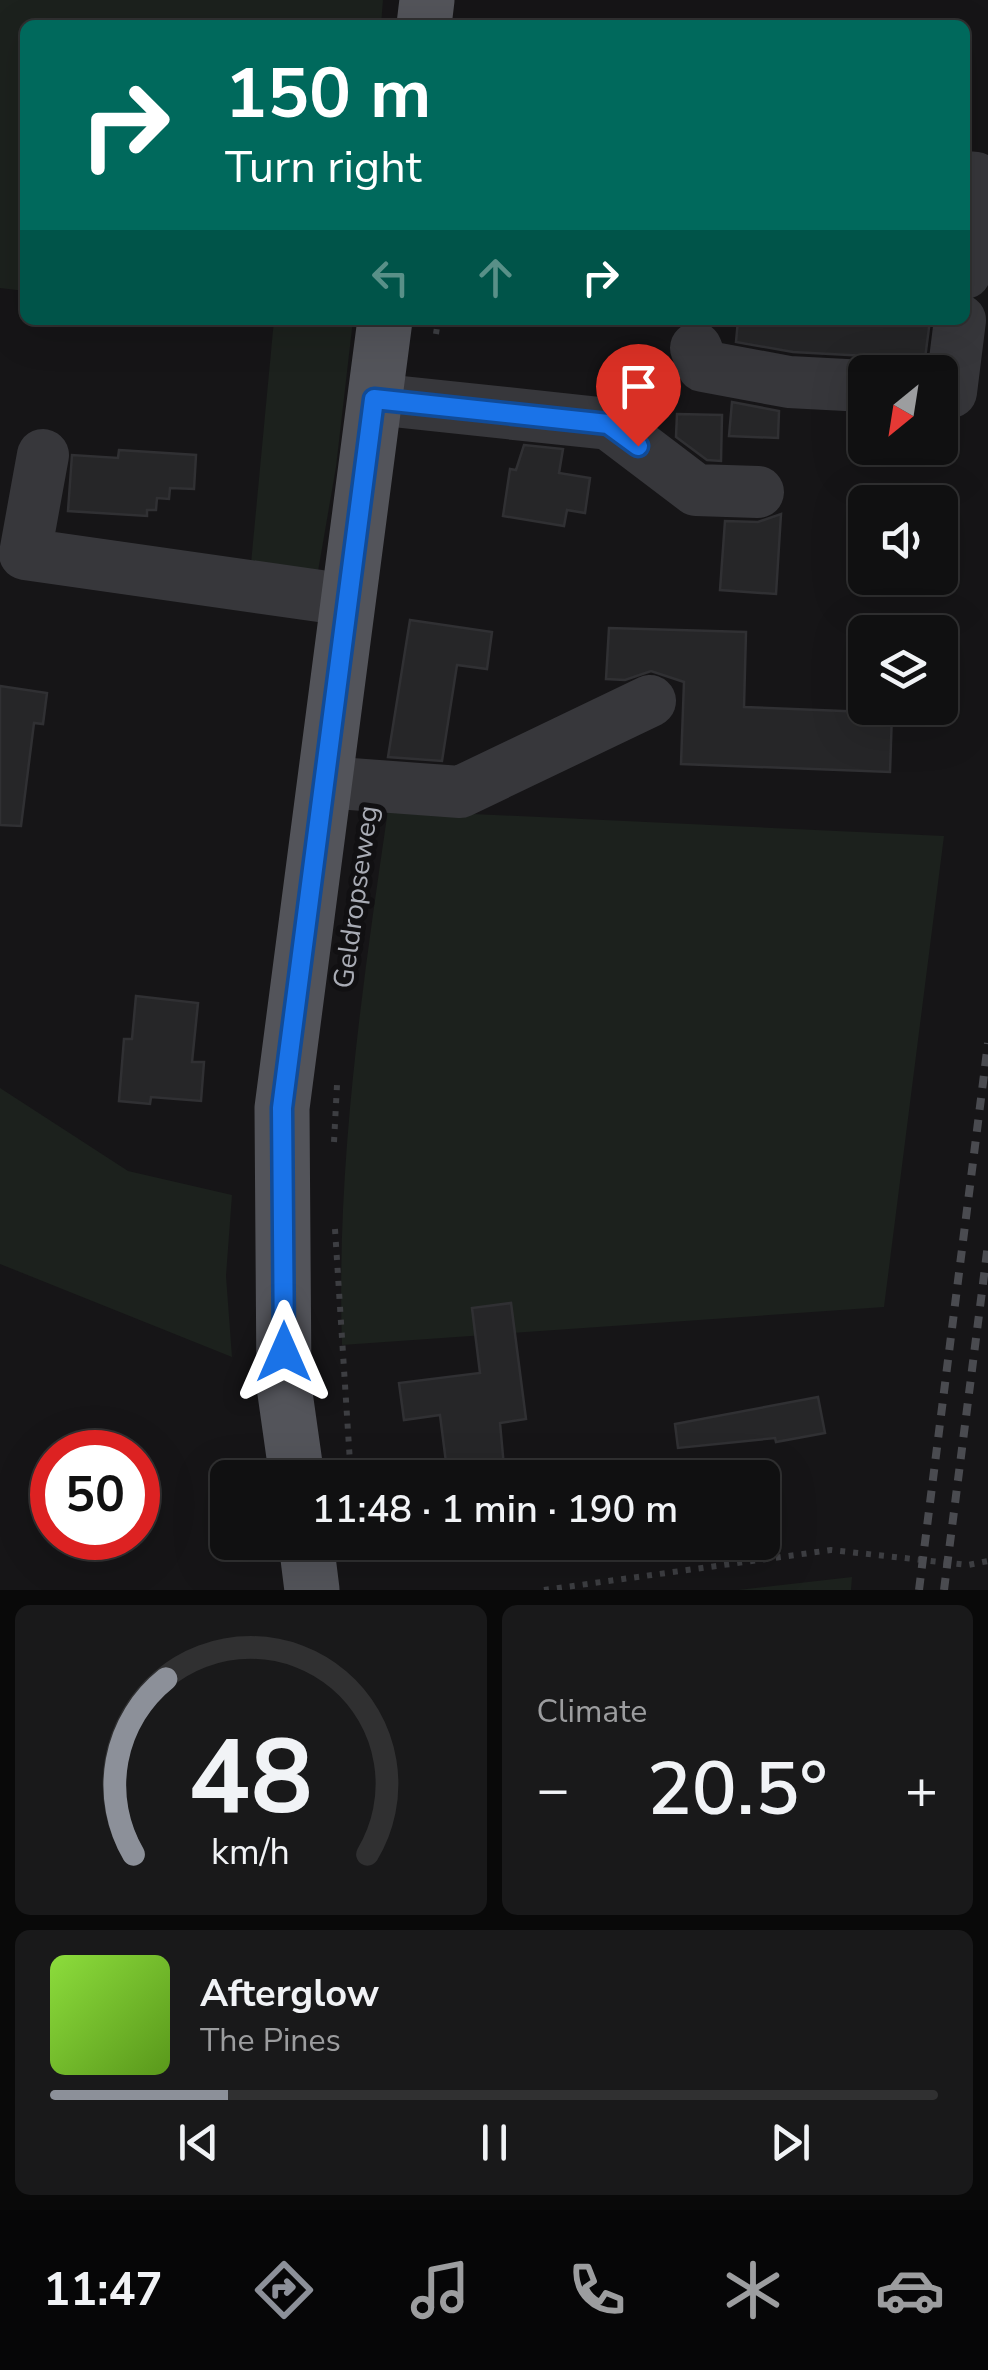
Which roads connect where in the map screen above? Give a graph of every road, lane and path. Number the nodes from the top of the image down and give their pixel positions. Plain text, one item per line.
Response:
1 (970, 177) edge
2 (970, 230) edge
3 (385, 325) edge
4 (436, 325) edge
5 (959, 325) edge
6 (696, 348) dead end
7 (956, 355) edge
8 (848, 385) edge
9 (400, 402) junction
10 (43, 456) dead end
11 (758, 492) dead end
12 (348, 600) junction
13 (650, 702) dead end
14 (324, 782) junction
15 (338, 1076) dead end
16 (334, 1154) dead end
17 (334, 1210) dead end
18 (294, 1460) edge
19 (350, 1460) edge
20 (308, 1560) edge
21 (988, 1561) edge
22 (312, 1590) edge
23 (544, 1590) edge

1 - 2 lane
3 - 9 main road, Geldropseweg
4 - 9 path
5 - 7 lane
6 - 8 lane
9 - 11 lane
9 - 12 main road, Geldropseweg
10 - 12 lane
12 - 14 main road, Geldropseweg
13 - 14 lane
14 - 18 main road, Geldropseweg
15 - 16 path
17 - 19 path
20 - 22 main road
21 - 23 path

